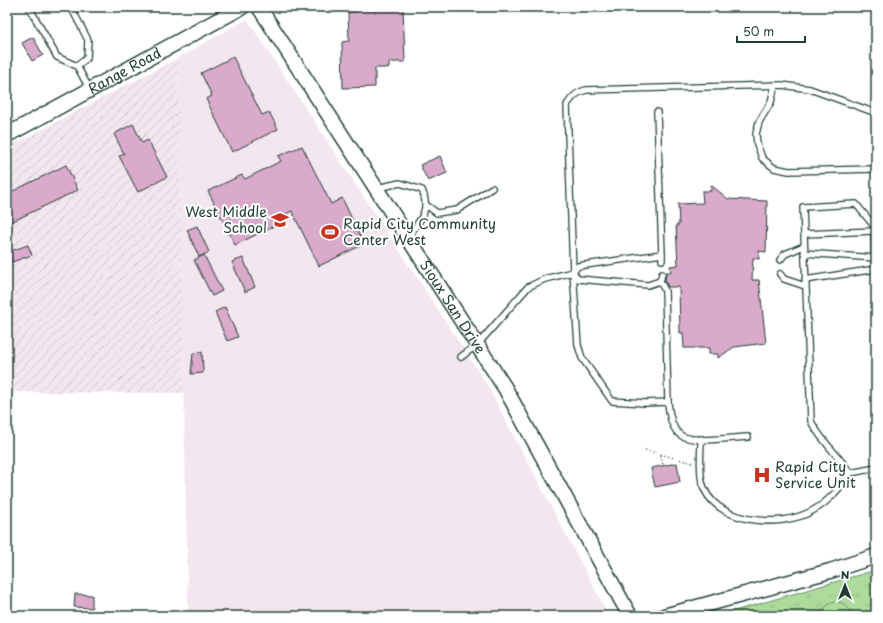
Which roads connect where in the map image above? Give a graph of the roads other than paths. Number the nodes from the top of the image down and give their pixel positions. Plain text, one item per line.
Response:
1 (29, 7) edge
2 (70, 7) edge
3 (242, 7) edge
4 (259, 7) edge
5 (77, 66) junction
6 (775, 85) junction
7 (90, 90) junction
8 (657, 112) dead end
9 (876, 113) edge
10 (7, 135) edge
11 (876, 169) edge
12 (377, 188) junction
13 (492, 188) dead end
14 (426, 205) junction
15 (874, 231) junction
16 (804, 234) junction
17 (408, 236) junction
18 (804, 246) junction
19 (804, 253) junction
20 (876, 257) edge
21 (780, 260) dead end
22 (876, 269) edge
23 (573, 272) junction
24 (662, 274) dead end
25 (780, 274) dead end
26 (660, 281) junction
27 (805, 283) junction
28 (478, 344) junction
29 (461, 357) dead end
30 (668, 402) junction
31 (748, 437) dead end
32 (701, 439) junction
33 (876, 468) edge
34 (850, 473) junction
35 (876, 556) edge
36 (630, 616) edge
37 (664, 616) edge

1 - 5 lane
2 - 5 lane
3 - 7 street, Range Road
4 - 12 street, Sioux San Drive
5 - 7 lane
6 - 9 lane
6 - 11 lane
6 - 23 lane
7 - 10 street, Range Road
8 - 23 lane
12 - 14 lane
12 - 17 street, Sioux San Drive
13 - 14 lane
14 - 17 lane
15 - 16 lane
15 - 16 lane
15 - 20 lane
16 - 18 lane
17 - 28 street, Sioux San Drive
18 - 19 lane
18 - 21 lane
19 - 20 lane
19 - 27 lane
20 - 22 lane
22 - 27 lane
23 - 26 lane
23 - 28 lane
23 - 30 lane
24 - 26 lane
25 - 27 lane
26 - 30 lane
27 - 34 lane
28 - 29 lane
28 - 36 street, Sioux San Drive
30 - 32 lane
31 - 32 lane
32 - 34 lane
33 - 34 lane
35 - 37 street

